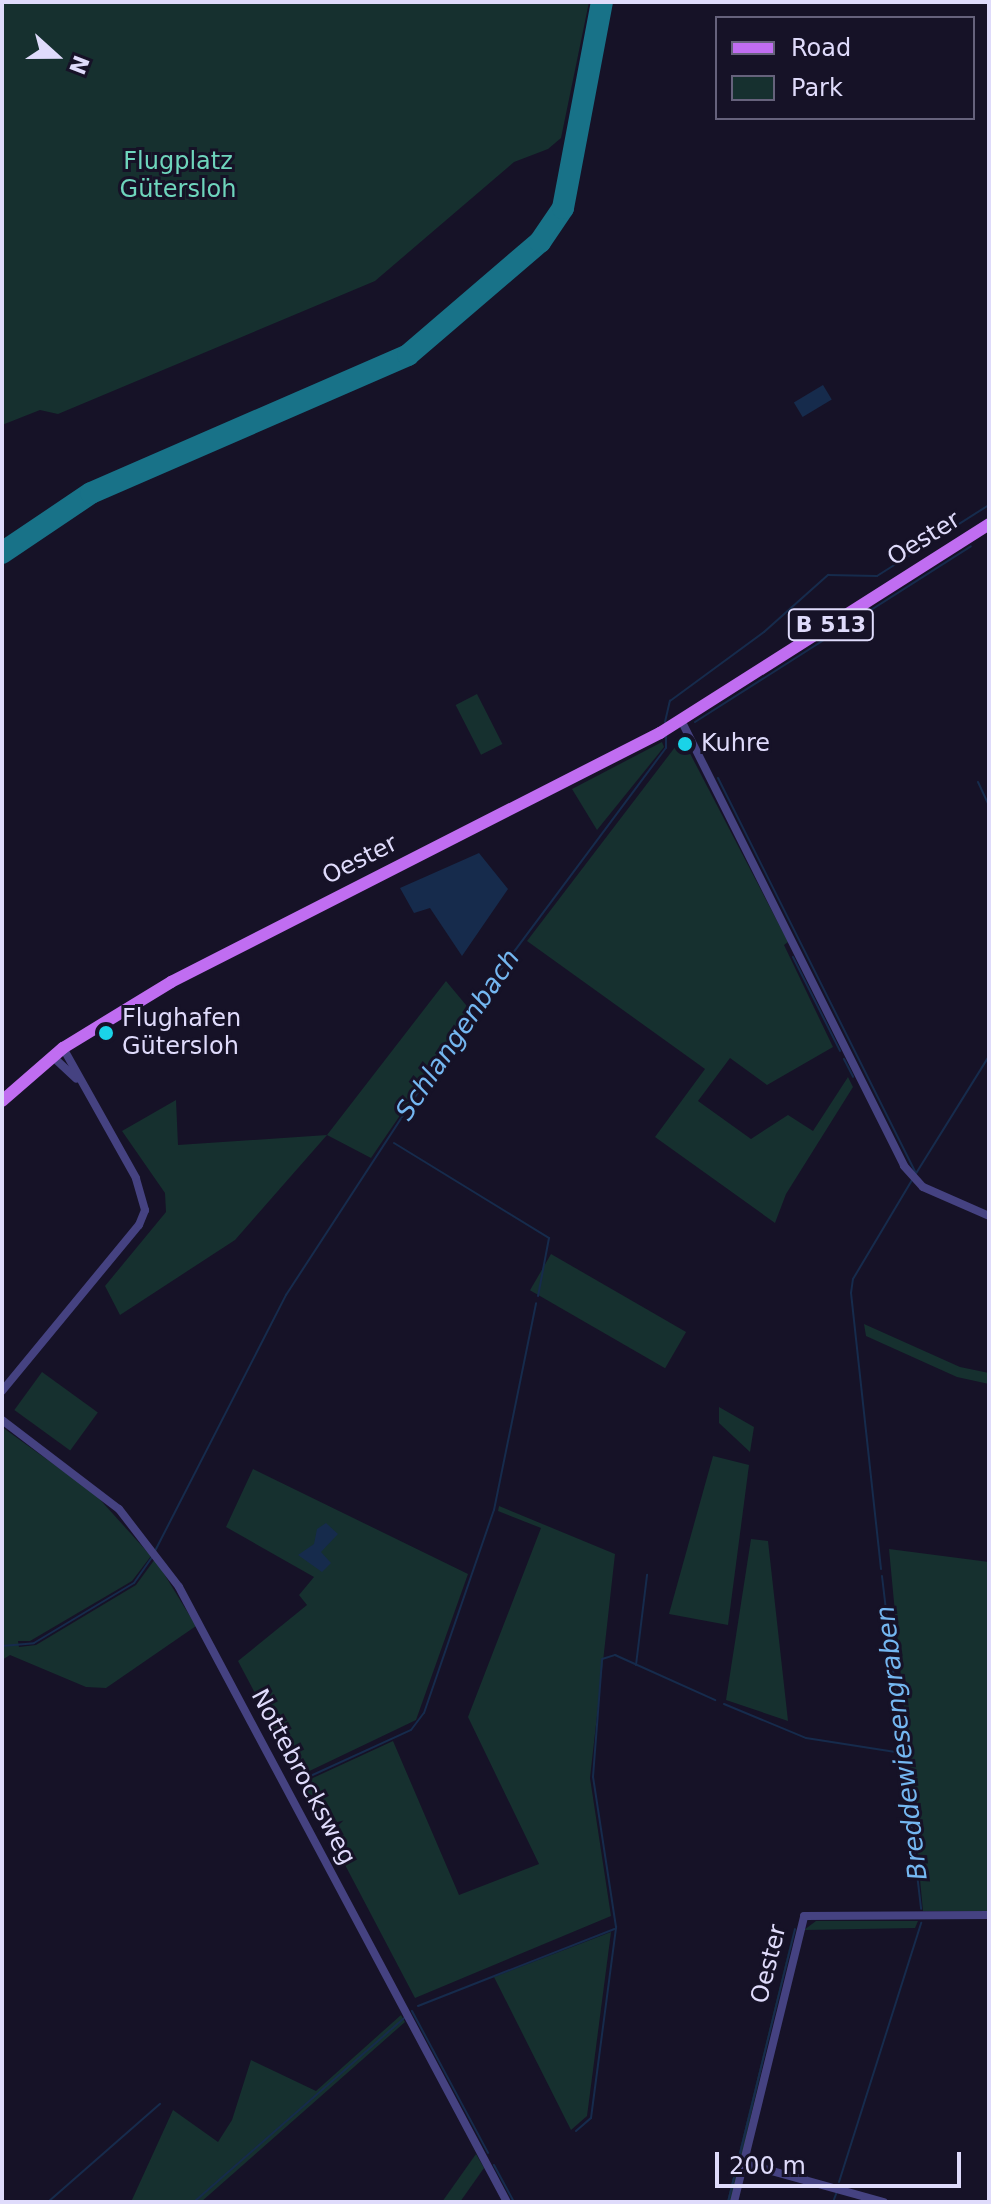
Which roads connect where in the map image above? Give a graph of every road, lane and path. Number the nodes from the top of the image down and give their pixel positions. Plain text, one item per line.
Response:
1 (989, 524) edge
2 (676, 723) junction
3 (63, 1048) junction
4 (52, 1056) junction
5 (76, 1078) junction
6 (2, 1101) edge
7 (989, 1216) edge
8 (2, 1391) edge
9 (2, 1420) edge
10 (989, 1915) edge
11 (743, 2163) junction
12 (507, 2202) edge
13 (734, 2202) edge
14 (884, 2202) edge

1 - 2 main road, Oester / B 513
2 - 3 main road, Oester / B 513
2 - 7 street
3 - 4 main road, B 513
3 - 5 street
4 - 5 street
4 - 6 main road, B 513
5 - 8 street
9 - 12 street, Nottebrocksweg
10 - 11 street, Oester
11 - 13 street, Oester
11 - 14 street

